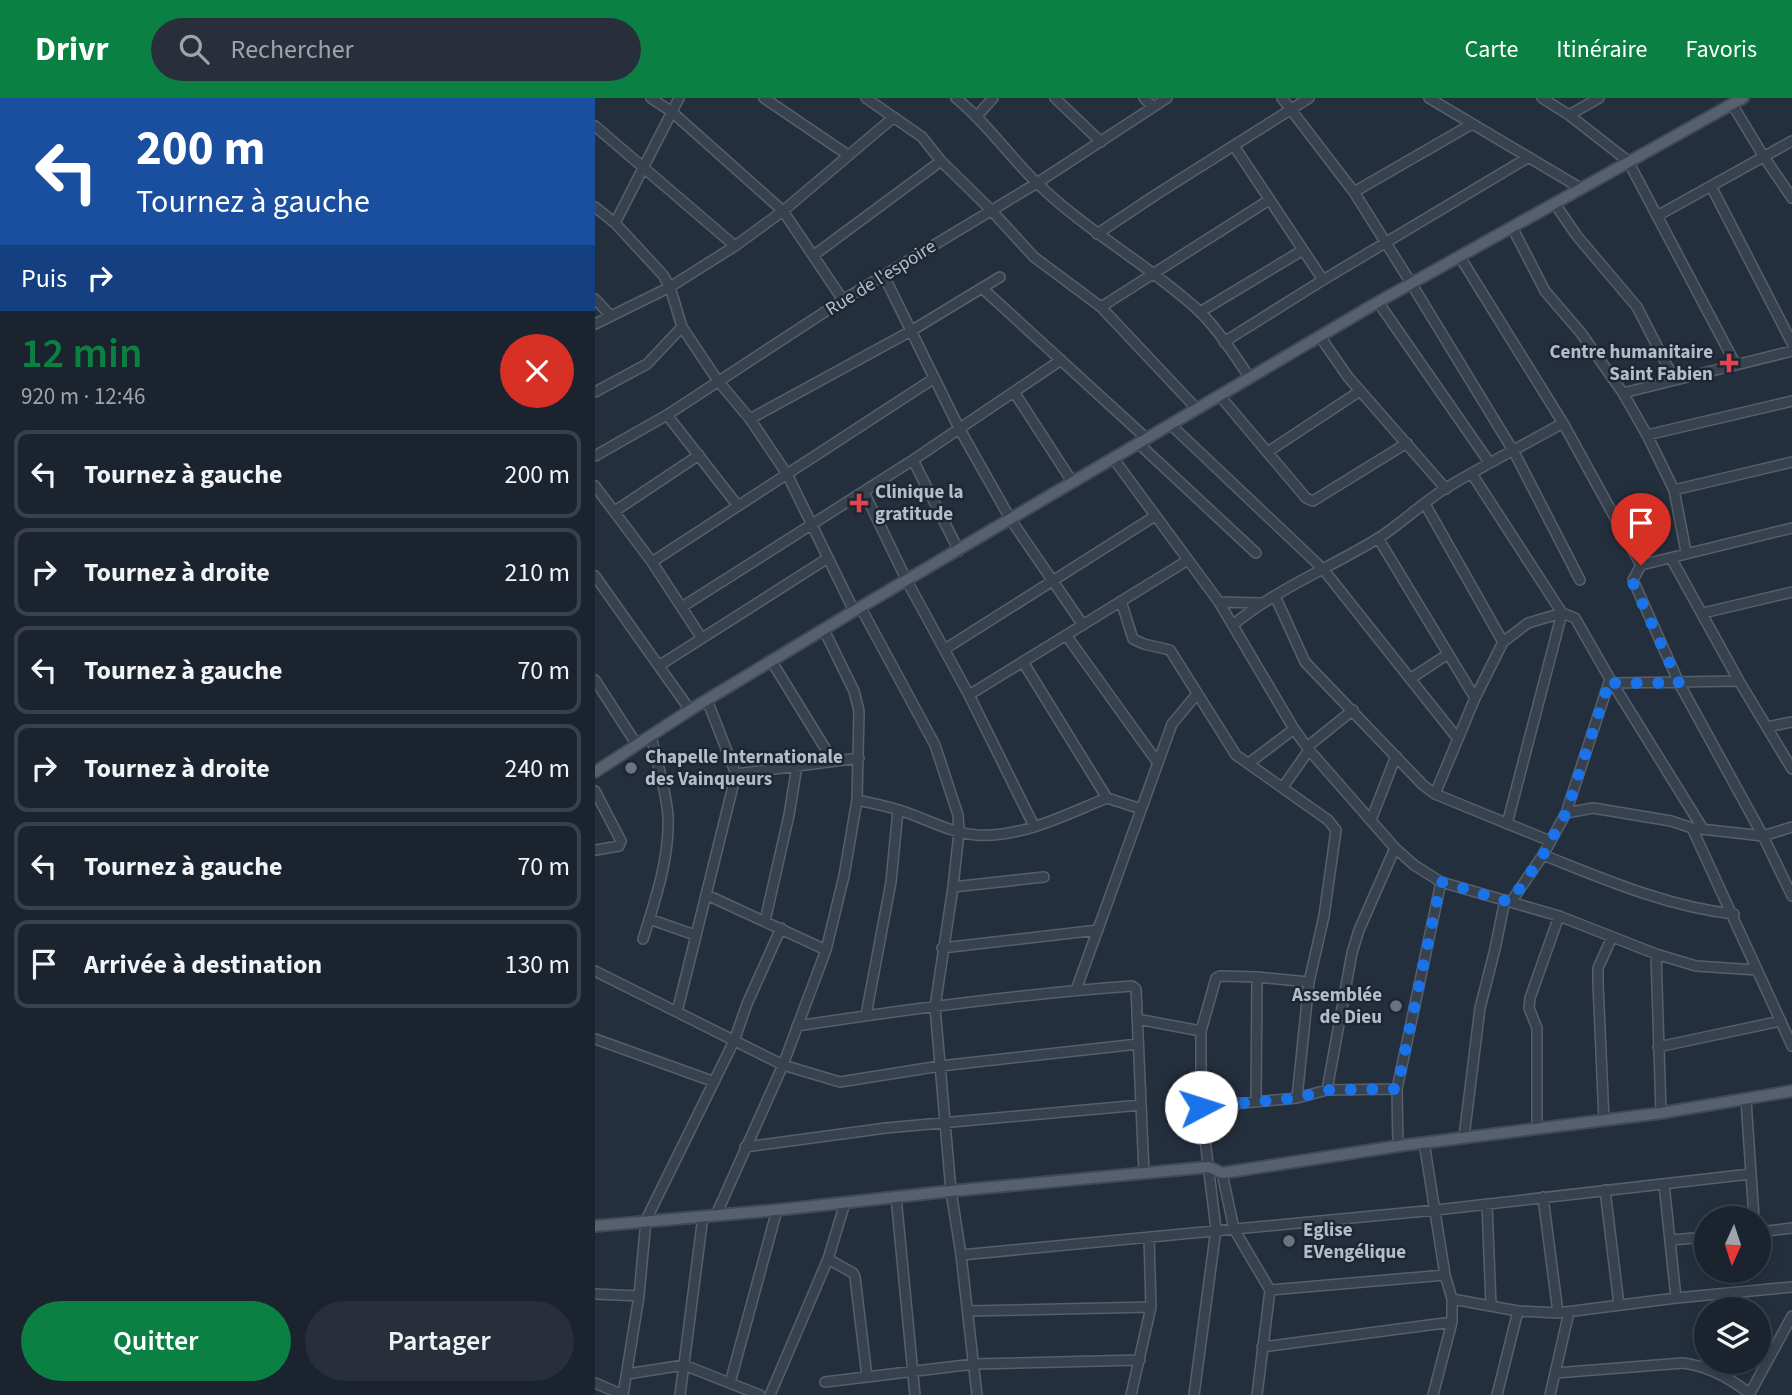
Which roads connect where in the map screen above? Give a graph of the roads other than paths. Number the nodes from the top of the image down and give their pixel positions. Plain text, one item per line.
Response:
1 (651, 98) edge
2 (678, 98) edge
3 (764, 98) edge
4 (866, 98) edge
5 (956, 98) edge
6 (993, 98) edge
7 (1055, 98) edge
8 (1144, 98) edge
9 (1167, 98) edge
10 (1282, 98) edge
11 (1309, 98) edge
12 (1429, 98) edge
13 (1542, 98) edge
14 (1599, 98) edge
15 (1743, 98) edge
16 (1732, 104) junction
17 (1153, 107) junction
18 (1293, 109) junction
19 (672, 112) junction
20 (1569, 115) junction
21 (978, 116) junction
22 (894, 117) junction
23 (1472, 124) junction
24 (595, 126) edge
25 (1792, 141) edge
26 (1101, 142) junction
27 (1234, 146) junction
28 (848, 155) junction
29 (1529, 157) junction
30 (1764, 157) junction
31 (941, 160) junction
32 (1628, 161) junction
33 (644, 169) junction
34 (1037, 183) junction
35 (1711, 186) junction
36 (1582, 189) junction
37 (1354, 191) junction
38 (1792, 198) edge
39 (1269, 200) junction
40 (1555, 204) junction
41 (595, 207) edge
42 (991, 210) junction
43 (783, 211) junction
44 (1657, 216) junction
45 (615, 223) junction
46 (1512, 227) junction
47 (1097, 234) junction
48 (1385, 245) junction
49 (735, 246) junction
50 (1303, 250) junction
51 (814, 255) junction
52 (1460, 257) junction
53 (1154, 274) junction
54 (884, 276) junction
55 (1000, 278) dead end
56 (1323, 280) junction
57 (1411, 283) junction
58 (670, 287) junction
59 (982, 288) junction
60 (595, 299) edge
61 (843, 300) junction
62 (1378, 302) junction
63 (1101, 307) junction
64 (1201, 312) junction
65 (610, 315) junction
66 (595, 324) edge
67 (682, 327) junction
68 (911, 331) junction
69 (1321, 338) junction
70 (1224, 342) junction
71 (1792, 343) edge
72 (1792, 351) edge
73 (1061, 360) junction
74 (1736, 365) junction
75 (1250, 378) junction
76 (933, 379) junction
77 (1674, 379) junction
78 (718, 381) junction
79 (1360, 391) junction
80 (595, 392) edge
81 (1014, 392) junction
82 (1623, 393) junction
83 (1220, 396) junction
84 (1792, 401) edge
85 (1196, 409) junction
86 (667, 415) junction
87 (750, 419) junction
88 (1563, 423) junction
89 (1171, 425) junction
90 (958, 428) junction
91 (1647, 435) junction
92 (1142, 441) junction
93 (1407, 443) junction
94 (1269, 451) junction
95 (1514, 452) junction
96 (699, 455) junction
97 (595, 456) edge
98 (1113, 458) junction
99 (913, 460) junction
100 (1489, 462) junction
101 (1792, 463) edge
102 (787, 474) junction
103 (1472, 474) junction
104 (1073, 483) junction
105 (595, 486) edge
106 (1446, 489) junction
107 (1674, 490) junction
108 (864, 492) junction
109 (1425, 504) junction
110 (738, 506) junction
111 (614, 511) junction
112 (1155, 516) junction
113 (1011, 520) junction
114 (812, 525) junction
115 (1792, 528) edge
116 (1378, 538) junction
117 (958, 551) junction
118 (1686, 552) junction
119 (1256, 553) dead end
120 (828, 558) junction
121 (1671, 558) junction
122 (1188, 560) junction
123 (652, 562) junction
124 (1641, 565) junction
125 (1323, 569) junction
126 (595, 576) edge
127 (1580, 580) dead end
128 (907, 581) junction
129 (1053, 581) junction
130 (1792, 592) edge
131 (1275, 596) junction
132 (1121, 601) junction
133 (1219, 602) junction
134 (1260, 603) junction
135 (683, 607) junction
136 (857, 609) junction
137 (1562, 613) junction
138 (1703, 613) junction
139 (1234, 624) junction
140 (1083, 625) junction
141 (824, 630) junction
142 (1066, 635) junction
143 (701, 637) junction
144 (1503, 642) junction
145 (945, 649) junction
146 (1448, 654) junction
147 (772, 662) junction
148 (1023, 662) junction
149 (660, 665) junction
150 (1410, 679) junction
151 (595, 680) edge
152 (1611, 681) junction
153 (1739, 681) junction
154 (1679, 683) junction
155 (1198, 694) junction
156 (969, 695) junction
157 (1475, 698) junction
158 (707, 700) junction
159 (690, 710) junction
160 (1353, 710) junction
161 (1792, 722) edge
162 (1766, 727) junction
163 (1294, 729) junction
164 (651, 736) junction
165 (1458, 739) junction
166 (637, 745) junction
167 (1308, 748) junction
168 (1396, 756) junction
169 (859, 758) junction
170 (833, 761) junction
171 (1158, 763) junction
172 (1248, 763) junction
173 (797, 766) junction
174 (1792, 769) edge
175 (595, 772) edge
176 (736, 774) junction
177 (1283, 787) junction
178 (595, 791) edge
179 (1435, 794) junction
180 (1107, 798) junction
181 (857, 800) junction
182 (1141, 809) junction
183 (898, 810) junction
184 (1566, 813) junction
185 (1371, 820) junction
186 (1507, 824) junction
187 (1034, 826) junction
188 (1792, 827) edge
189 (1697, 828) junction
190 (959, 832) junction
191 (1763, 836) junction
192 (1550, 841) junction
193 (1395, 848) junction
194 (595, 850) edge
195 (1543, 855) junction
196 (1044, 877) dead end
197 (1441, 882) junction
198 (953, 887) junction
199 (707, 895) junction
200 (1792, 896) edge
201 (1508, 901) junction
202 (1734, 914) junction
203 (1559, 916) junction
204 (649, 919) junction
205 (765, 921) junction
206 (781, 928) junction
207 (1098, 930) junction
208 (695, 935) junction
209 (1612, 937) junction
210 (643, 939) dead end
211 (943, 948) junction
212 (826, 950) junction
213 (1656, 954) junction
214 (1757, 970) junction
215 (595, 971) edge
216 (1257, 977) junction
217 (1309, 982) junction
218 (1076, 990) junction
219 (935, 1007) junction
220 (677, 1012) junction
221 (866, 1016) junction
222 (1137, 1019) junction
223 (1781, 1021) junction
224 (797, 1026) junction
225 (1201, 1031) junction
226 (595, 1039) edge
227 (734, 1041) junction
228 (1138, 1044) junction
229 (1792, 1046) edge
230 (1658, 1047) junction
231 (783, 1065) junction
232 (940, 1066) junction
233 (712, 1081) junction
234 (1397, 1089) junction
235 (1327, 1090) junction
236 (1792, 1091) edge
237 (1297, 1098) junction
238 (1746, 1100) junction
239 (1256, 1102) junction
240 (1141, 1105) junction
241 (1201, 1107) junction
242 (1661, 1113) junction
243 (1604, 1121) junction
244 (944, 1124) junction
245 (1537, 1129) junction
246 (1464, 1137) junction
247 (1424, 1142) junction
248 (1398, 1146) junction
249 (744, 1147) junction
250 (1209, 1167) junction
251 (1144, 1173) junction
252 (1221, 1173) junction
253 (1750, 1174) junction
254 (1664, 1184) junction
255 (1605, 1190) junction
256 (951, 1191) junction
257 (896, 1197) junction
258 (1543, 1198) junction
259 (845, 1203) junction
260 (1487, 1204) junction
261 (1752, 1206) edge
262 (776, 1210) junction
263 (1436, 1210) junction
264 (716, 1214) junction
265 (703, 1216) junction
266 (646, 1220) junction
267 (595, 1226) edge
268 (1792, 1228) edge
269 (1216, 1229) junction
270 (1234, 1229) junction
271 (1771, 1231) edge
272 (1149, 1237) junction
273 (1694, 1238) edge
274 (1671, 1240) junction
275 (961, 1255) junction
276 (828, 1259) junction
277 (1445, 1275) junction
278 (1792, 1287) edge
279 (1270, 1290) junction
280 (595, 1294) edge
281 (639, 1296) junction
282 (1676, 1298) junction
283 (1452, 1299) junction
284 (1619, 1305) junction
285 (1491, 1306) junction
286 (1151, 1307) junction
287 (968, 1311) junction
288 (1518, 1311) junction
289 (1569, 1312) junction
290 (1558, 1313) junction
291 (1792, 1316) edge
292 (1452, 1322) junction
293 (1262, 1347) junction
294 (1140, 1360) junction
295 (974, 1364) junction
296 (684, 1365) junction
297 (914, 1371) junction
298 (1555, 1373) junction
299 (627, 1374) junction
300 (867, 1377) junction
301 (825, 1382) dead end
302 (595, 1383) edge
303 (730, 1383) junction
304 (1750, 1394) edge
305 (623, 1395) edge
306 (680, 1395) edge
307 (760, 1395) edge
308 (771, 1395) edge
309 (915, 1395) edge
310 (977, 1395) edge
311 (1131, 1395) edge
312 (1194, 1395) edge
313 (1257, 1395) edge
314 (1433, 1395) edge
315 (1497, 1395) edge
316 (1550, 1395) edge

1 - 19 street
2 - 19 street
3 - 28 street
4 - 22 street
5 - 21 street
6 - 21 street
7 - 26 street
8 - 17 street
9 - 17 street, Rue de l'espoire
10 - 18 street
11 - 18 street
12 - 23 street
13 - 20 street
14 - 20 street
15 - 16 main road
16 - 30 street
16 - 32 main road
17 - 26 street, Rue de l'espoire
18 - 27 street
18 - 37 street
19 - 33 street
19 - 43 street
20 - 32 street
21 - 34 street
22 - 28 street
22 - 31 street
23 - 29 street
23 - 37 street
24 - 33 street
25 - 30 street
26 - 34 street, Rue de l'espoire
27 - 39 street
27 - 47 street
28 - 43 street
29 - 36 street
29 - 48 street
30 - 35 street
30 - 38 street
31 - 42 street
31 - 51 street
32 - 36 main road
32 - 44 street
33 - 45 street
33 - 49 street
34 - 42 street, Rue de l'espoire
34 - 47 street
35 - 44 street
35 - 71 street
36 - 40 main road
37 - 48 street
39 - 50 street
39 - 53 street
40 - 46 main road
40 - 77 street
41 - 45 street
42 - 54 street, Rue de l'espoire
42 - 63 street
43 - 49 street
43 - 51 street
44 - 74 street
45 - 58 street
46 - 52 main road
46 - 82 street
47 - 53 street
48 - 56 street
48 - 57 street
49 - 58 street
50 - 56 street
50 - 64 street
51 - 61 street
52 - 57 main road
52 - 88 street
53 - 63 street
53 - 64 street
54 - 61 street, Rue de l'espoire
54 - 68 street
55 - 59 street
56 - 70 street
57 - 62 main road
57 - 95 street
58 - 65 street
58 - 67 street
59 - 68 street
59 - 73 street
60 - 65 street
61 - 78 street, Rue de l'espoire
62 - 69 main road
62 - 100 street
63 - 85 street
64 - 70 street
65 - 66 street
67 - 78 street
67 - 80 street
68 - 76 street
68 - 87 street
69 - 75 main road
69 - 79 street
70 - 75 street
72 - 74 street
73 - 81 street
73 - 92 street
74 - 77 street
75 - 83 main road
76 - 90 street
76 - 102 street
77 - 82 street
78 - 86 street, Rue de l'espoire
78 - 87 street
79 - 93 street
79 - 94 street
81 - 90 street
81 - 104 street
82 - 91 street
83 - 85 main road
83 - 94 street
84 - 91 street
85 - 89 main road
86 - 96 street
86 - 97 street, Rue de l'espoire
87 - 102 street
88 - 95 street
88 - 124 street
89 - 92 main road
89 - 125 street
90 - 99 street
90 - 113 street
91 - 107 street
92 - 98 main road
92 - 119 street
93 - 94 street
93 - 106 street
95 - 100 street
95 - 127 street
96 - 110 street
96 - 111 street
98 - 104 main road
98 - 112 street
99 - 108 street
99 - 117 street
100 - 103 street
101 - 107 street
102 - 110 street
102 - 114 street
103 - 106 street
103 - 137 street
104 - 113 main road
105 - 111 street
106 - 109 street
107 - 118 street
108 - 114 street
108 - 128 street
109 - 116 street
109 - 144 street
110 - 123 street
111 - 123 street
112 - 122 street
112 - 129 street
113 - 117 main road
113 - 129 street
114 - 120 street
114 - 135 street
115 - 118 street
116 - 125 street
116 - 146 street
117 - 128 main road
118 - 121 street
120 - 136 street
120 - 143 street
121 - 124 street
121 - 138 street
122 - 132 street
122 - 133 street
123 - 135 street
124 - 154 street
125 - 131 street
125 - 150 street
126 - 149 street
128 - 136 main road
128 - 145 street
129 - 140 street
129 - 145 street
130 - 138 street
131 - 134 street
131 - 160 street
132 - 140 street
132 - 155 street
133 - 134 street
133 - 139 street
134 - 139 street
135 - 143 street
136 - 141 main road
136 - 190 street
137 - 144 street
137 - 152 street
137 - 186 street
138 - 153 street
139 - 163 street
140 - 142 street
141 - 147 main road
141 - 169 street
142 - 148 street
142 - 171 street
143 - 149 street
144 - 157 street
145 - 156 street
146 - 150 street
146 - 157 street
147 - 158 main road
147 - 170 street
148 - 156 street
148 - 180 street
149 - 159 street
150 - 165 street
151 - 166 street
152 - 154 street
152 - 184 street
152 - 189 street
153 - 154 street
153 - 162 street
154 - 191 street
155 - 171 street
155 - 172 street
156 - 187 street
157 - 165 street
158 - 159 main road
158 - 176 street
159 - 164 main road
160 - 167 street
160 - 168 street
161 - 162 street
162 - 174 street
163 - 167 street
163 - 172 street
164 - 166 main road
164 - 204 street
165 - 179 street
166 - 175 main road
167 - 177 street
167 - 185 street
168 - 179 street
168 - 185 street
169 - 170 street
169 - 181 street
170 - 173 street
171 - 182 street
172 - 177 street
173 - 176 street
173 - 205 street
176 - 199 street
177 - 217 street
178 - 194 street
179 - 186 street
180 - 182 street
180 - 187 street
181 - 183 street
181 - 212 street
182 - 207 street
183 - 190 street
183 - 221 street
184 - 189 street
184 - 192 street
185 - 193 street
186 - 192 street
187 - 190 street
188 - 191 street
189 - 191 street
189 - 202 street
190 - 198 street
191 - 200 street
192 - 195 street
193 - 197 street
193 - 235 street
195 - 201 street
195 - 202 street
196 - 198 street
197 - 201 street
197 - 234 street
198 - 211 street
199 - 205 street
199 - 208 street
201 - 203 street
201 - 246 street
202 - 214 street
203 - 209 street
203 - 245 street
204 - 208 street
204 - 210 street
205 - 206 street
206 - 212 street
206 - 227 street
207 - 211 street
207 - 218 street
208 - 220 street
209 - 213 street
209 - 243 street
211 - 219 street
212 - 224 street
213 - 214 street
213 - 230 street
214 - 223 street
215 - 220 street
216 - 217 street
216 - 225 street
216 - 239 street
217 - 237 street
218 - 219 street
218 - 222 street
219 - 221 street
219 - 232 street
220 - 227 street
221 - 224 street
222 - 225 street
222 - 228 street
223 - 229 street
223 - 230 street
224 - 231 street
225 - 241 street
226 - 233 street
227 - 231 street
227 - 233 street
228 - 232 street
228 - 240 street
230 - 242 street
231 - 232 street
231 - 249 street
232 - 244 street
233 - 266 street
234 - 235 street
234 - 248 street
235 - 237 street
236 - 238 main road
237 - 239 street
238 - 242 main road
238 - 253 street
239 - 241 street
240 - 244 street
240 - 251 street
241 - 250 street
242 - 243 main road
243 - 245 main road
244 - 249 street
244 - 256 street
245 - 246 main road
246 - 247 main road
247 - 248 main road
247 - 263 street
248 - 252 main road
249 - 264 street
250 - 251 main road
250 - 252 main road
250 - 269 street
251 - 256 main road
252 - 270 street
253 - 254 street
253 - 261 street
254 - 255 street
254 - 274 street
255 - 258 street
255 - 284 street
256 - 257 main road
256 - 275 street
257 - 259 main road
257 - 297 street
258 - 260 street
258 - 290 street
259 - 262 main road
259 - 276 street
260 - 263 street
260 - 285 street
262 - 264 main road
262 - 303 street
263 - 270 street
263 - 277 street
264 - 265 main road
265 - 266 main road
265 - 296 street
266 - 267 main road
266 - 281 street
268 - 271 street
269 - 270 street
269 - 272 street
269 - 312 street
270 - 279 street
272 - 275 street
272 - 286 street
273 - 274 street
274 - 282 street
275 - 287 street
276 - 300 street
276 - 308 street
277 - 279 street
277 - 283 street
278 - 282 street
279 - 293 street
280 - 281 street
281 - 299 street
282 - 284 street
283 - 285 street
283 - 292 street
284 - 289 street
285 - 288 street
286 - 287 street
286 - 294 street
287 - 295 street
288 - 290 street
288 - 315 street
289 - 290 street
289 - 298 street
291 - 304 street
292 - 293 street
292 - 314 street
293 - 313 street
294 - 295 street
294 - 311 street
295 - 297 street
295 - 310 street
296 - 299 street
296 - 303 street
296 - 306 street
297 - 300 street
297 - 309 street
298 - 304 street
298 - 316 street
299 - 305 street
300 - 301 street
302 - 305 street
303 - 307 street

